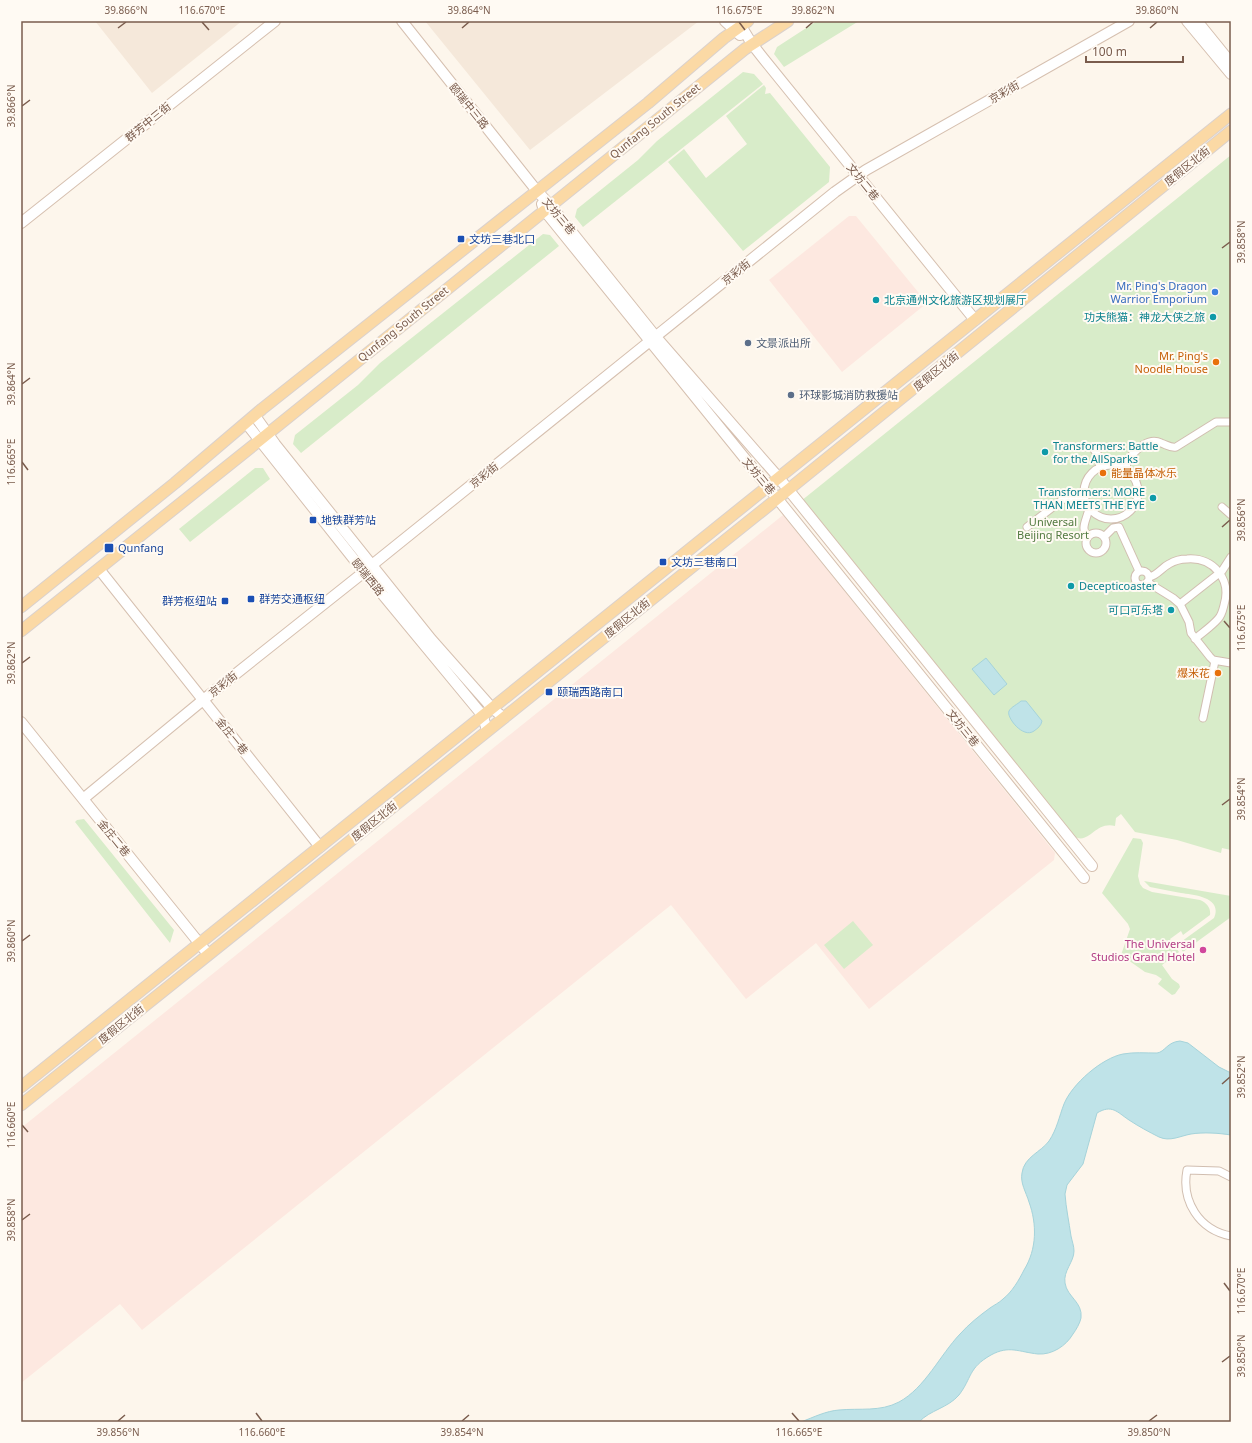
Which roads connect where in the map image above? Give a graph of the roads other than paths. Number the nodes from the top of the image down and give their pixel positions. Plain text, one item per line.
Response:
1 (264, 21) edge
2 (275, 21) edge
3 (402, 21) edge
4 (724, 21) edge
5 (788, 21) edge
6 (1129, 21) edge
7 (1188, 21) edge
8 (1197, 21) edge
9 (740, 25) edge
10 (752, 44) junction
11 (1231, 63) edge
12 (1231, 74) edge
13 (1231, 114) edge
14 (1231, 131) edge
15 (858, 176) junction
16 (537, 191) junction
17 (548, 208) junction
18 (21, 214) edge
19 (21, 223) edge
20 (975, 320) junction
21 (653, 339) junction
22 (250, 420) junction
23 (1231, 422) edge
24 (264, 437) junction
25 (1092, 448) dead end
26 (1100, 468) junction
27 (1127, 470) junction
28 (779, 478) junction
29 (768, 487) junction
30 (788, 490) junction
31 (1084, 497) junction
32 (777, 498) junction
33 (1222, 507) dead end
34 (1089, 508) junction
35 (1231, 515) edge
36 (1117, 519) junction
37 (1027, 527) dead end
38 (1119, 527) junction
39 (1105, 536) junction
40 (1088, 537) junction
41 (1231, 557) edge
42 (368, 568) junction
43 (99, 569) junction
44 (1139, 571) junction
45 (1220, 572) junction
46 (1148, 579) junction
47 (1180, 604) junction
48 (21, 607) edge
49 (21, 631) edge
50 (1195, 639) junction
51 (1215, 661) junction
52 (1231, 664) edge
53 (203, 700) junction
54 (492, 708) junction
55 (482, 716) junction
56 (504, 718) junction
57 (1203, 718) dead end
58 (21, 722) edge
59 (488, 731) junction
60 (83, 799) junction
61 (320, 847) junction
62 (1092, 866) dead end
63 (1084, 878) dead end
64 (225, 924) junction
65 (232, 934) junction
66 (200, 944) junction
67 (208, 954) junction
68 (175, 964) junction
69 (182, 974) junction
70 (21, 1087) edge
71 (21, 1104) edge
72 (1231, 1177) edge
73 (1231, 1236) edge

1 - 18 main road, 群芳中三街
2 - 19 main road, 群芳中三街
3 - 16 main road, 颐瑞中三路
4 - 9 main road, 文坊二巷
5 - 10 main road, Qunfang South Street
6 - 15 main road, 京彩街
7 - 12 main road
8 - 11 main road
9 - 10 main road, 文坊二巷
9 - 16 main road, Qunfang South Street
10 - 15 main road, 文坊二巷
10 - 17 main road, Qunfang South Street
13 - 20 main road, 度假区北街
14 - 30 main road, 度假区北街
15 - 20 main road, 文坊二巷
15 - 21 main road, 京彩街
16 - 17 main road, 文坊三巷
16 - 22 main road, Qunfang South Street
17 - 21 main road, 文坊三巷
17 - 24 main road, Qunfang South Street
20 - 28 main road, 度假区北街
21 - 28 main road, 文坊三巷
21 - 29 main road, 文坊三巷
21 - 42 main road, 京彩街
22 - 24 main road, 颐瑞西路
22 - 48 main road, Qunfang South Street
23 - 27 street
24 - 42 main road, 颐瑞西路
24 - 43 main road, Qunfang South Street
25 - 26 street
26 - 27 street
26 - 31 street
27 - 36 street
28 - 29 main road, 度假区北街
28 - 30 main road, 文坊三巷
29 - 32 main road, 文坊三巷
29 - 54 main road, 度假区北街
30 - 32 main road, 度假区北街
30 - 62 main road, 文坊三巷
31 - 34 street
31 - 37 street
32 - 56 main road, 度假区北街
32 - 63 main road, 文坊三巷
33 - 35 street
34 - 36 street
34 - 40 street
36 - 38 street
38 - 39 street
38 - 44 street
39 - 40 street
39 - 40 street
41 - 45 street
42 - 53 main road, 京彩街
42 - 54 main road, 颐瑞西路
42 - 55 main road, 颐瑞西路
43 - 49 main road, Qunfang South Street
43 - 53 main road, 金庄一巷
44 - 46 street
44 - 46 street
45 - 46 street
45 - 47 street
45 - 50 street
46 - 47 street
47 - 50 street
50 - 51 street
51 - 52 street
51 - 57 street
53 - 60 main road, 京彩街
53 - 61 main road, 金庄一巷
54 - 55 main road, 度假区北街
54 - 56 main road, 颐瑞西路
55 - 59 main road, 颐瑞西路
55 - 61 main road, 度假区北街
56 - 59 main road, 度假区北街
58 - 60 main road, 金庄二巷
59 - 65 main road, 度假区北街
60 - 66 main road, 金庄二巷
61 - 64 main road, 度假区北街
64 - 65 main road
64 - 66 main road, 度假区北街
65 - 67 main road, 度假区北街
66 - 67 main road, 金庄二巷
66 - 68 main road, 度假区北街
67 - 69 main road, 度假区北街
68 - 69 main road
68 - 70 main road, 度假区北街
69 - 71 main road, 度假区北街
72 - 73 street

